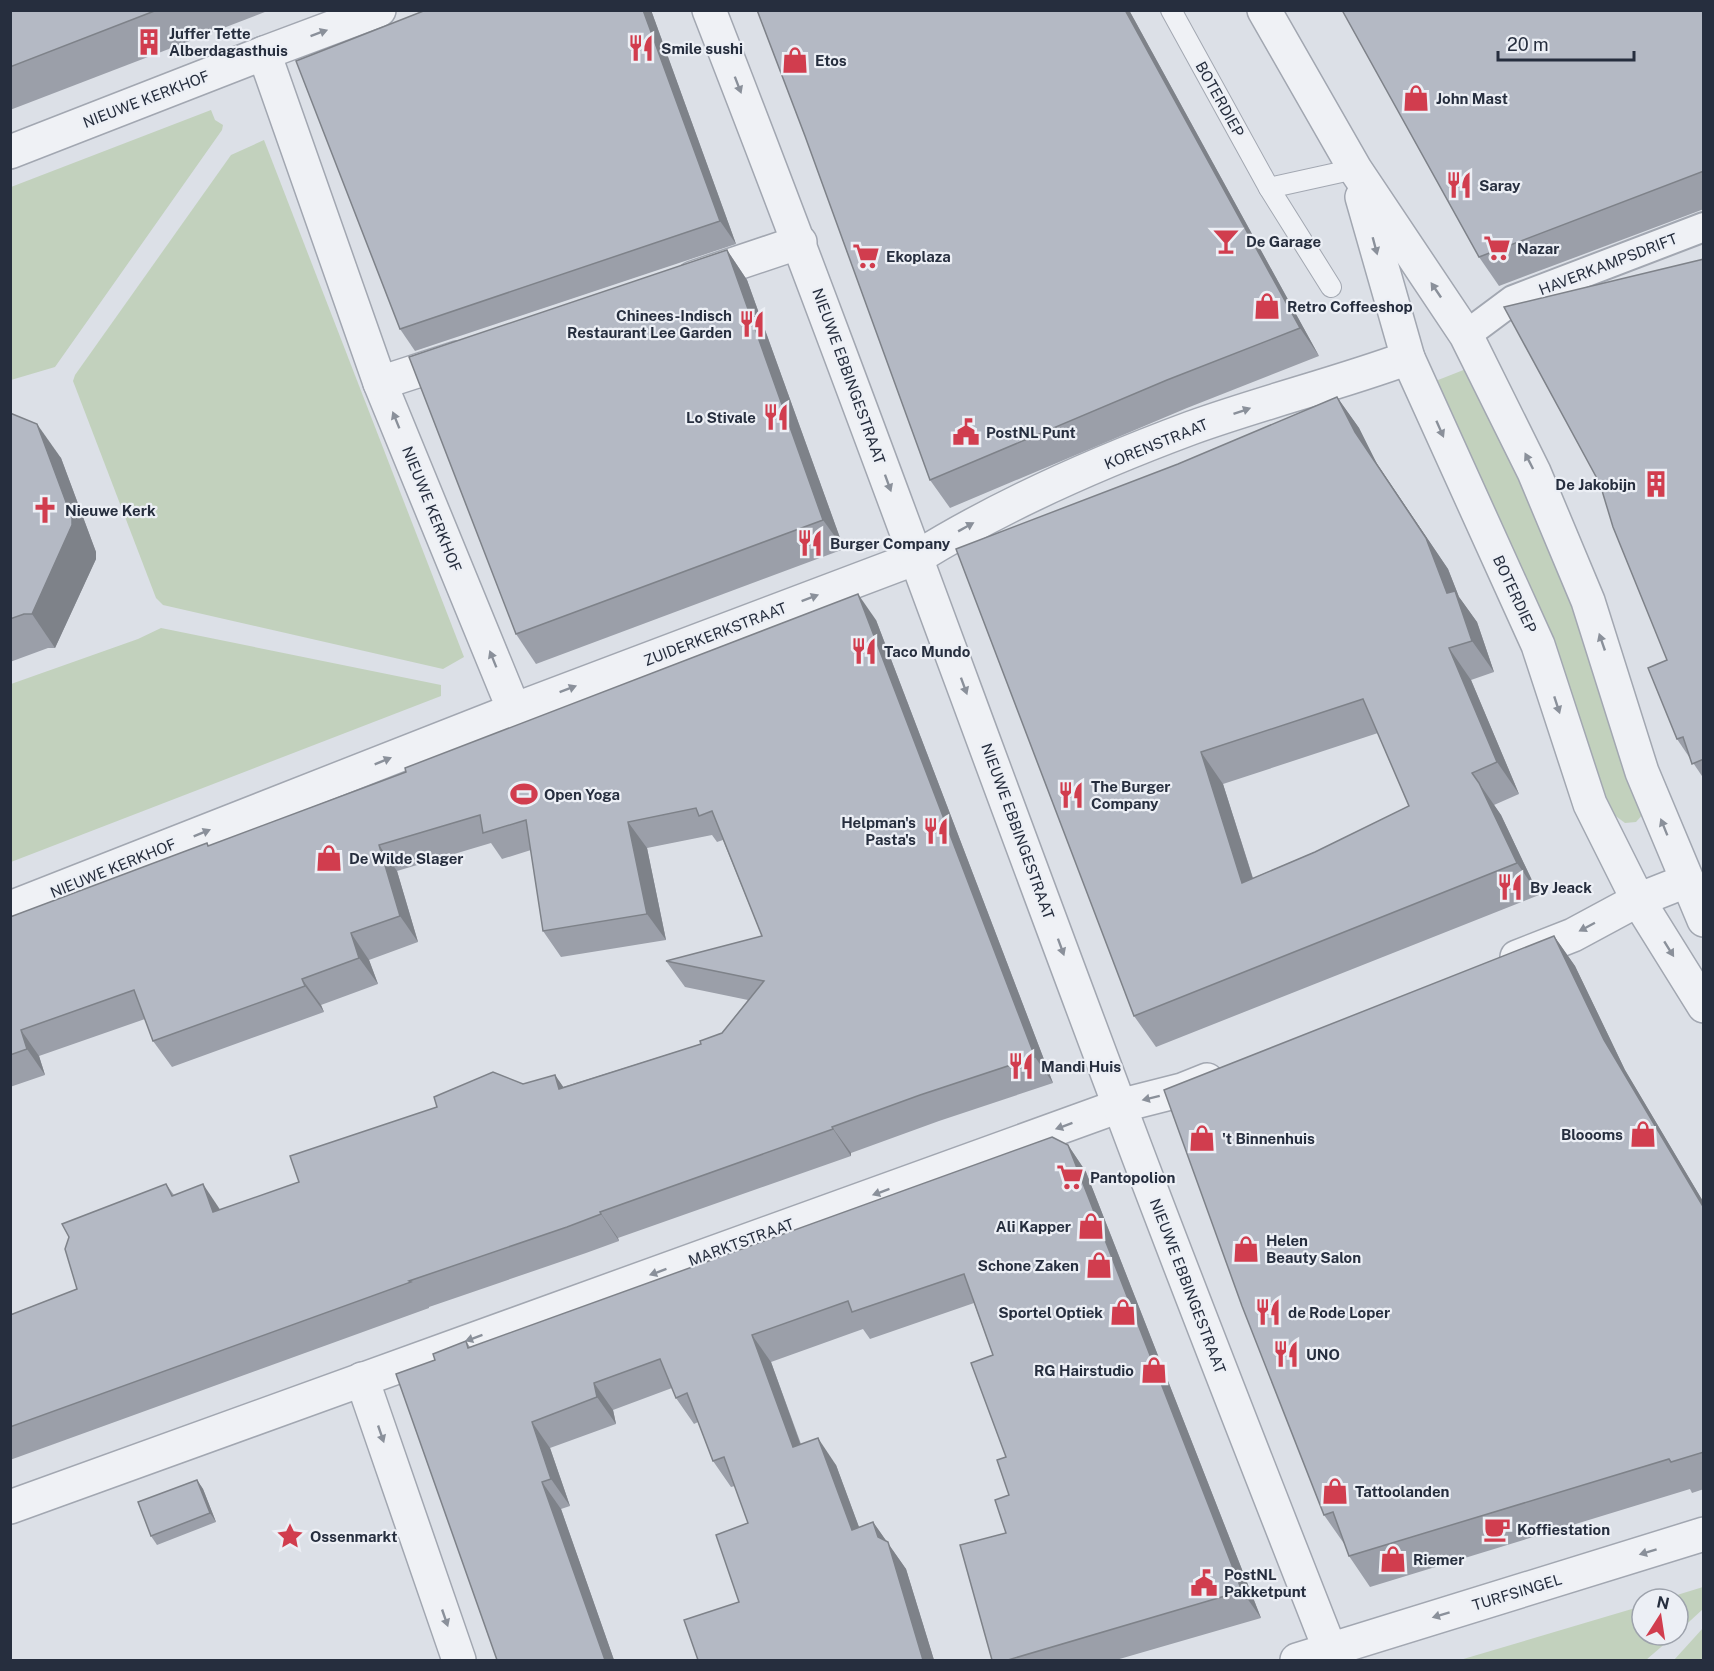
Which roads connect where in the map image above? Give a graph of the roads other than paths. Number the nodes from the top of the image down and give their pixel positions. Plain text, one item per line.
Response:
1 (379, 10) edge
2 (709, 10) edge
3 (1171, 10) edge
4 (1264, 10) edge
5 (264, 53) junction
6 (10, 152) edge
7 (1354, 169) junction
8 (1269, 188) junction
9 (1704, 227) edge
10 (800, 242) junction
11 (1330, 287) dead end
12 (664, 288) edge
13 (1466, 335) junction
14 (482, 349) edge
15 (1408, 358) junction
16 (380, 383) junction
17 (916, 558) junction
18 (514, 710) junction
19 (1695, 877) edge
20 (1638, 900) junction
21 (10, 908) edge
22 (1704, 920) edge
23 (1486, 969) edge
24 (1704, 1006) edge
25 (1237, 1068) edge
26 (1119, 1106) junction
27 (362, 1378) junction
28 (10, 1507) edge
29 (1704, 1534) edge
30 (1332, 1656) edge
31 (459, 1660) edge
32 (1297, 1660) edge

5 -> 1 street
2 -> 10 street, NIEUWE EBBINGESTRAAT
3 - 8 lane, BOTERDIEP
4 - 7 street, BOTERDIEP
5 - 6 street, NIEUWE KERKHOF
5 - 16 street, NIEUWE KERKHOF
7 - 8 lane
13 -> 7 street, BOTERDIEP
7 -> 15 street, BOTERDIEP
8 - 11 lane, BOTERDIEP
9 - 13 street, HAVERKAMPSDRIFT
10 - 12 street
10 -> 17 street, NIEUWE EBBINGESTRAAT
19 -> 13 street, BOTERDIEP
14 - 16 street
17 -> 15 street, KORENSTRAAT
15 -> 20 street, BOTERDIEP
18 -> 16 street, NIEUWE KERKHOF
18 -> 17 street, ZUIDERKERKSTRAAT
17 -> 26 street, NIEUWE EBBINGESTRAAT
21 -> 18 street, NIEUWE KERKHOF
19 - 20 street
19 - 22 street, BOTERDIEP
20 -> 23 street
20 -> 24 street, BOTERDIEP
25 -> 26 street, MARKTSTRAAT
26 -> 27 street, MARKTSTRAAT
26 - 30 street, NIEUWE EBBINGESTRAAT
27 - 28 street
27 -> 31 street
29 -> 30 street, TURFSINGEL
30 - 32 street, TURFSINGEL

